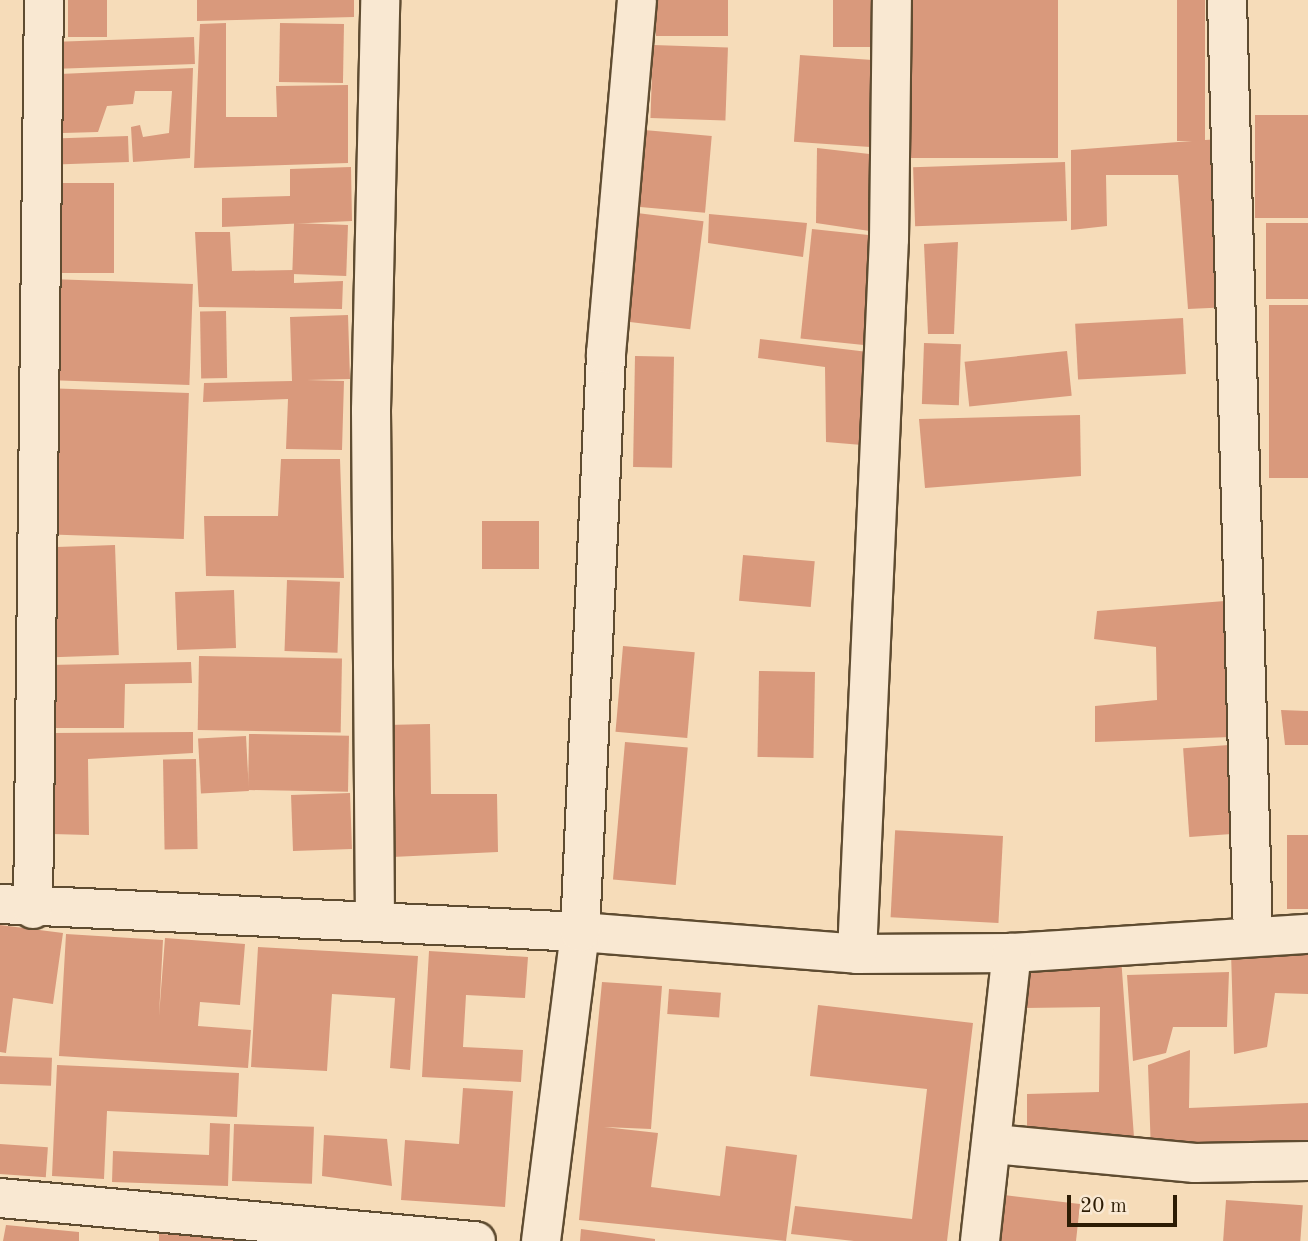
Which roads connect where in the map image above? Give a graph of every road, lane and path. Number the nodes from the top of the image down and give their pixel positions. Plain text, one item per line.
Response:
1 (44, 0) edge
2 (380, 0) edge
3 (637, 0) edge
4 (892, 0) edge
5 (1227, 0) edge
6 (17, 907) edge
7 (375, 920) junction
8 (580, 932) junction
9 (1308, 934) edge
10 (1253, 936) junction
11 (1012, 953) junction
12 (857, 954) junction
13 (994, 1144) junction
14 (1308, 1161) edge
15 (0, 1198) edge
16 (476, 1241) edge
17 (541, 1241) edge
18 (980, 1241) edge

1 - 6 street
2 - 7 street
3 - 8 street
4 - 12 street
5 - 10 street
6 - 7 street
7 - 8 street
8 - 12 street
8 - 17 street
9 - 10 street
10 - 11 street
11 - 12 street
11 - 13 street
13 - 14 street
13 - 18 street
15 - 16 street

